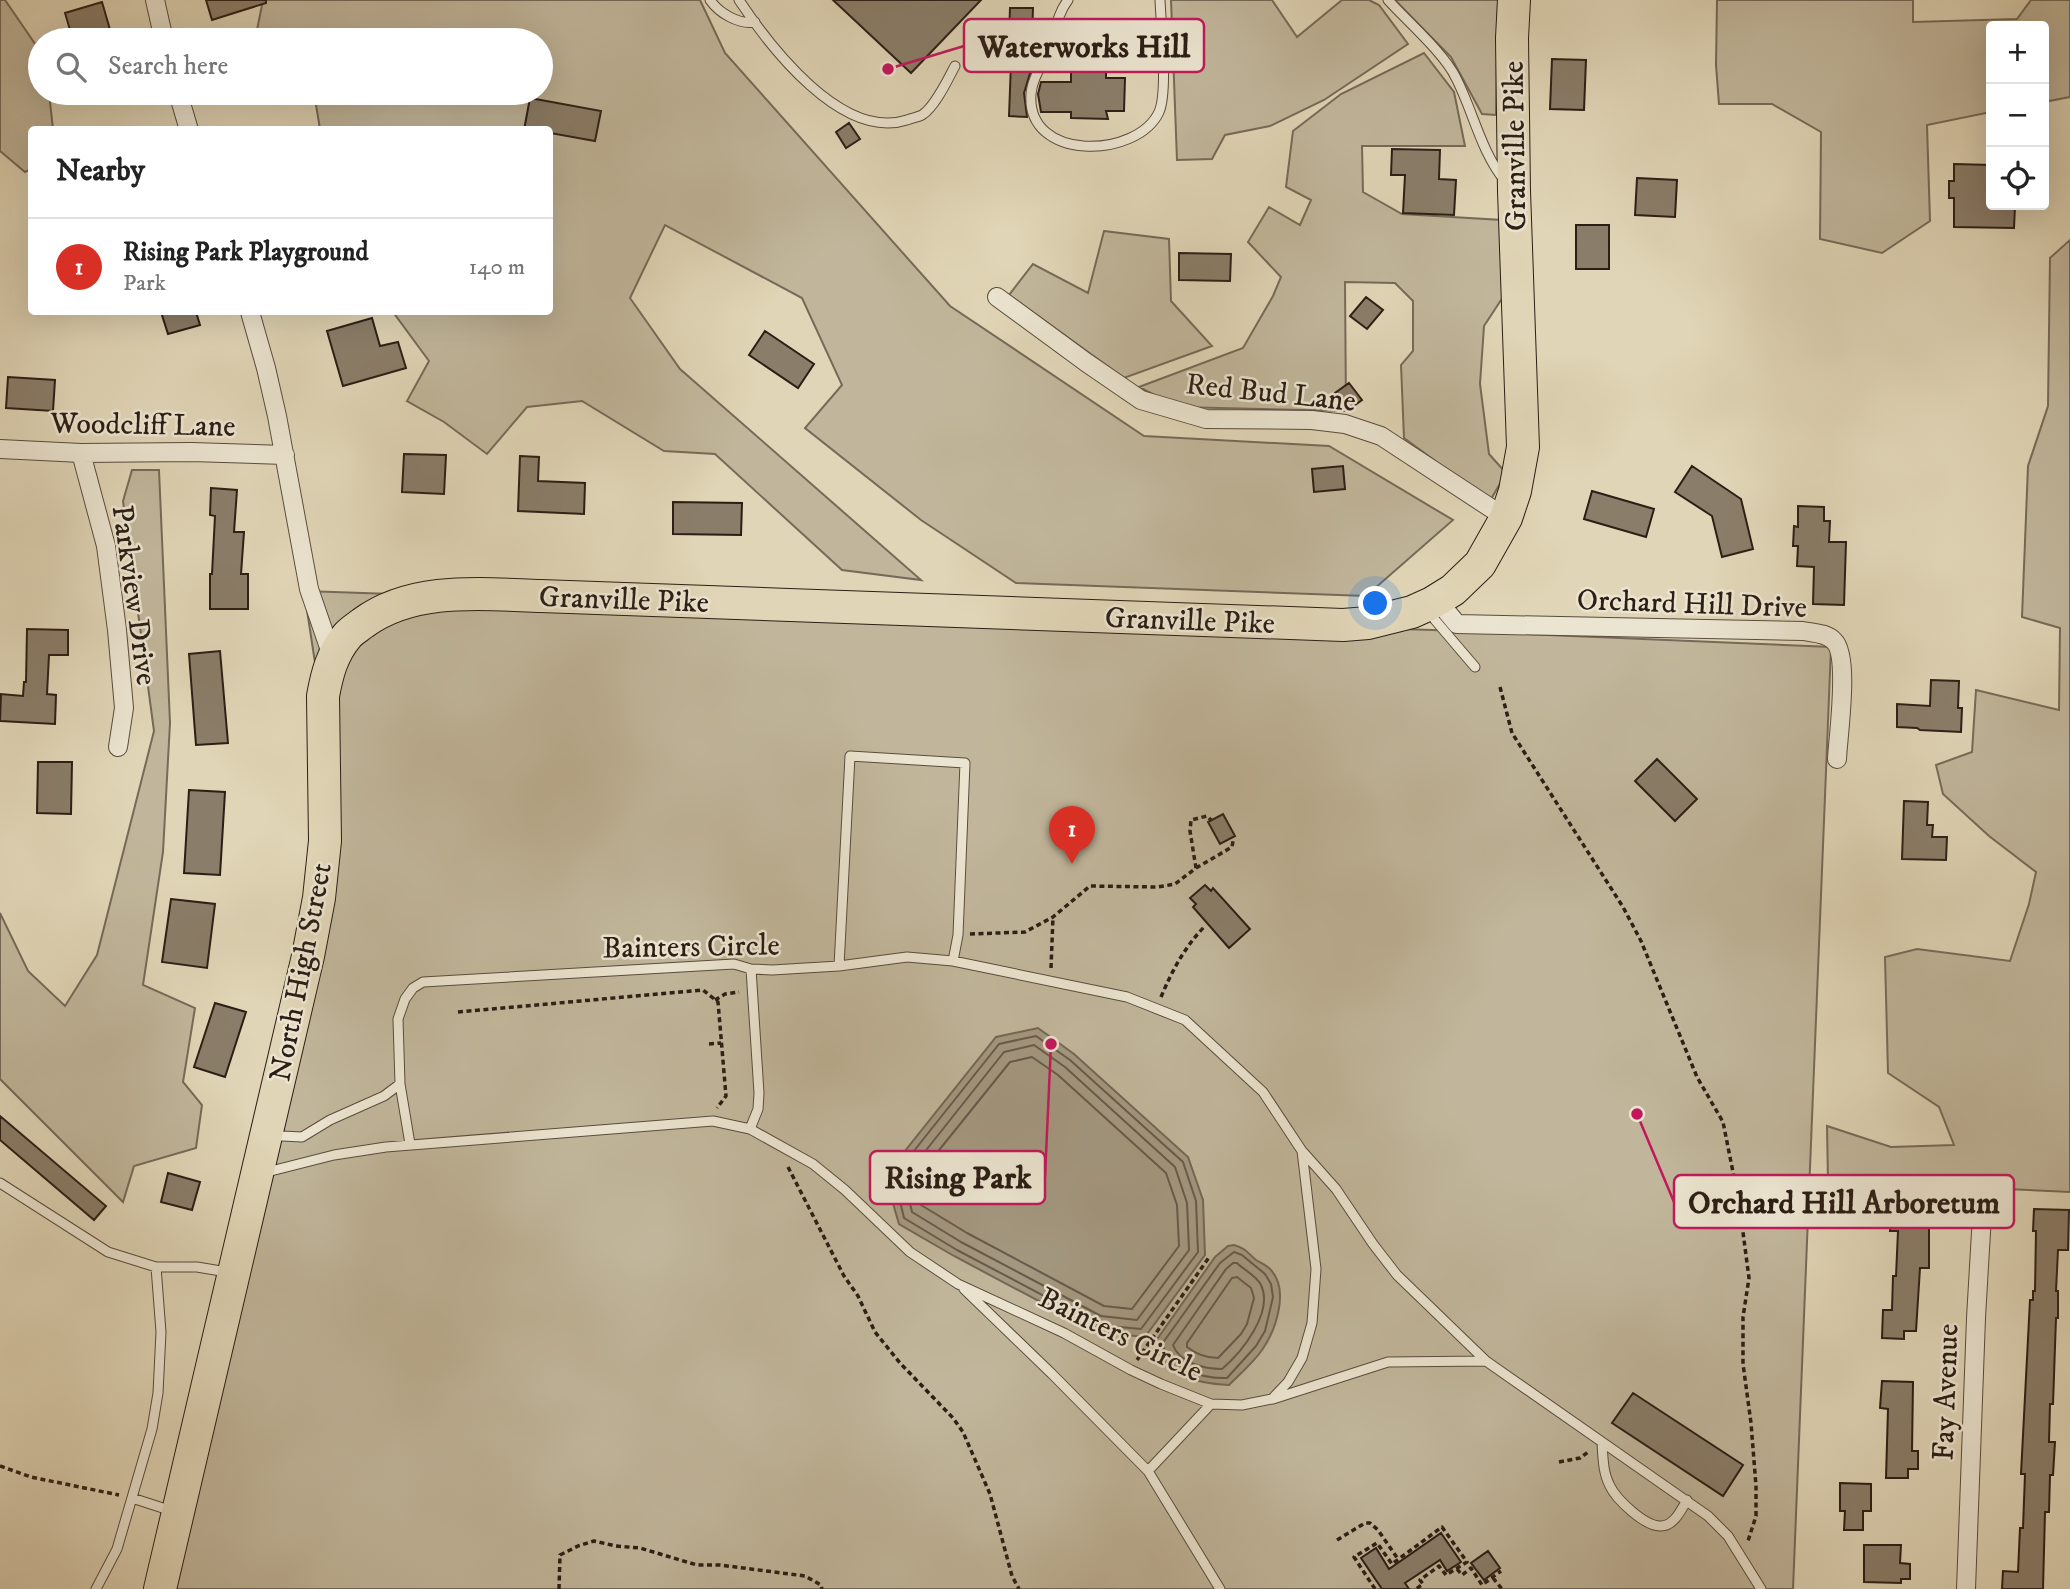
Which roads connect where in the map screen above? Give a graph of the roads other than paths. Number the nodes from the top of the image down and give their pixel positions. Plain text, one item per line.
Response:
1 (155, 0) edge
2 (710, 0) edge
3 (739, 0) edge
4 (1068, 0) edge
5 (1160, 0) edge
6 (1388, 0) edge
7 (1514, 0) edge
8 (755, 22) junction
9 (161, 28) edge
10 (955, 66) dead end
11 (182, 105) edge
12 (188, 126) edge
13 (1514, 191) junction
14 (997, 297) dead end
15 (251, 315) edge
16 (0, 449) edge
17 (81, 453) junction
18 (285, 455) junction
19 (1506, 518) junction
20 (1432, 603) junction
21 (333, 659) junction
22 (1475, 667) dead end
23 (118, 747) dead end
24 (1837, 759) dead end
25 (953, 961) junction
26 (839, 966) junction
27 (751, 969) junction
28 (400, 1084) junction
29 (750, 1129) junction
30 (267, 1132) junction
31 (410, 1144) junction
32 (1301, 1151) junction
33 (257, 1174) junction
34 (0, 1183) edge
35 (1983, 1198) dead end
36 (156, 1267) junction
37 (232, 1273) junction
38 (958, 1284) junction
39 (1486, 1361) junction
40 (1272, 1399) junction
41 (1211, 1404) junction
42 (1602, 1443) junction
43 (1148, 1471) junction
44 (132, 1498) junction
45 (1686, 1500) junction
46 (177, 1512) junction
47 (96, 1589) edge
48 (160, 1589) edge
49 (1220, 1589) edge
50 (1761, 1589) edge
51 (1966, 1589) edge

1 - 9 street
2 - 8 lane
3 - 8 lane
4 - 5 lane
6 - 13 lane
7 - 13 highway, Granville Pike
8 - 10 lane
11 - 12 street
13 - 19 highway, Granville Pike
14 - 19 street, Red Bud Lane
15 - 18 street
16 - 17 street, Woodcliff Lane
17 - 18 street, Woodcliff Lane
17 - 23 street, Parkview Drive
18 - 21 street
19 - 20 highway, Granville Pike
20 - 21 highway, Granville Pike
20 - 22 lane
20 - 24 street, Orchard Hill Drive
21 - 30 highway, North High Street
25 - 26 lane, Bainters Circle
25 - 26 lane
25 - 32 lane, Bainters Circle
26 - 27 lane, Bainters Circle
27 - 28 lane, Bainters Circle
27 - 29 lane
28 - 30 lane
28 - 31 lane, Bainters Circle
29 - 31 lane, Bainters Circle
29 - 38 lane, Bainters Circle
30 - 33 highway, North High Street
31 - 33 lane, Bainters Circle
32 - 39 lane
32 - 40 lane, Bainters Circle
33 - 37 highway, North High Street
34 - 36 lane
35 - 51 street, Fay Avenue
36 - 37 lane
36 - 44 lane
37 - 46 highway, North High Street
38 - 41 lane, Bainters Circle
38 - 43 lane
39 - 40 lane
39 - 42 lane
40 - 41 lane, Bainters Circle
41 - 43 lane
42 - 45 lane
42 - 45 lane
43 - 49 lane
44 - 46 lane
44 - 47 lane
45 - 50 lane
46 - 48 highway, North High Street

